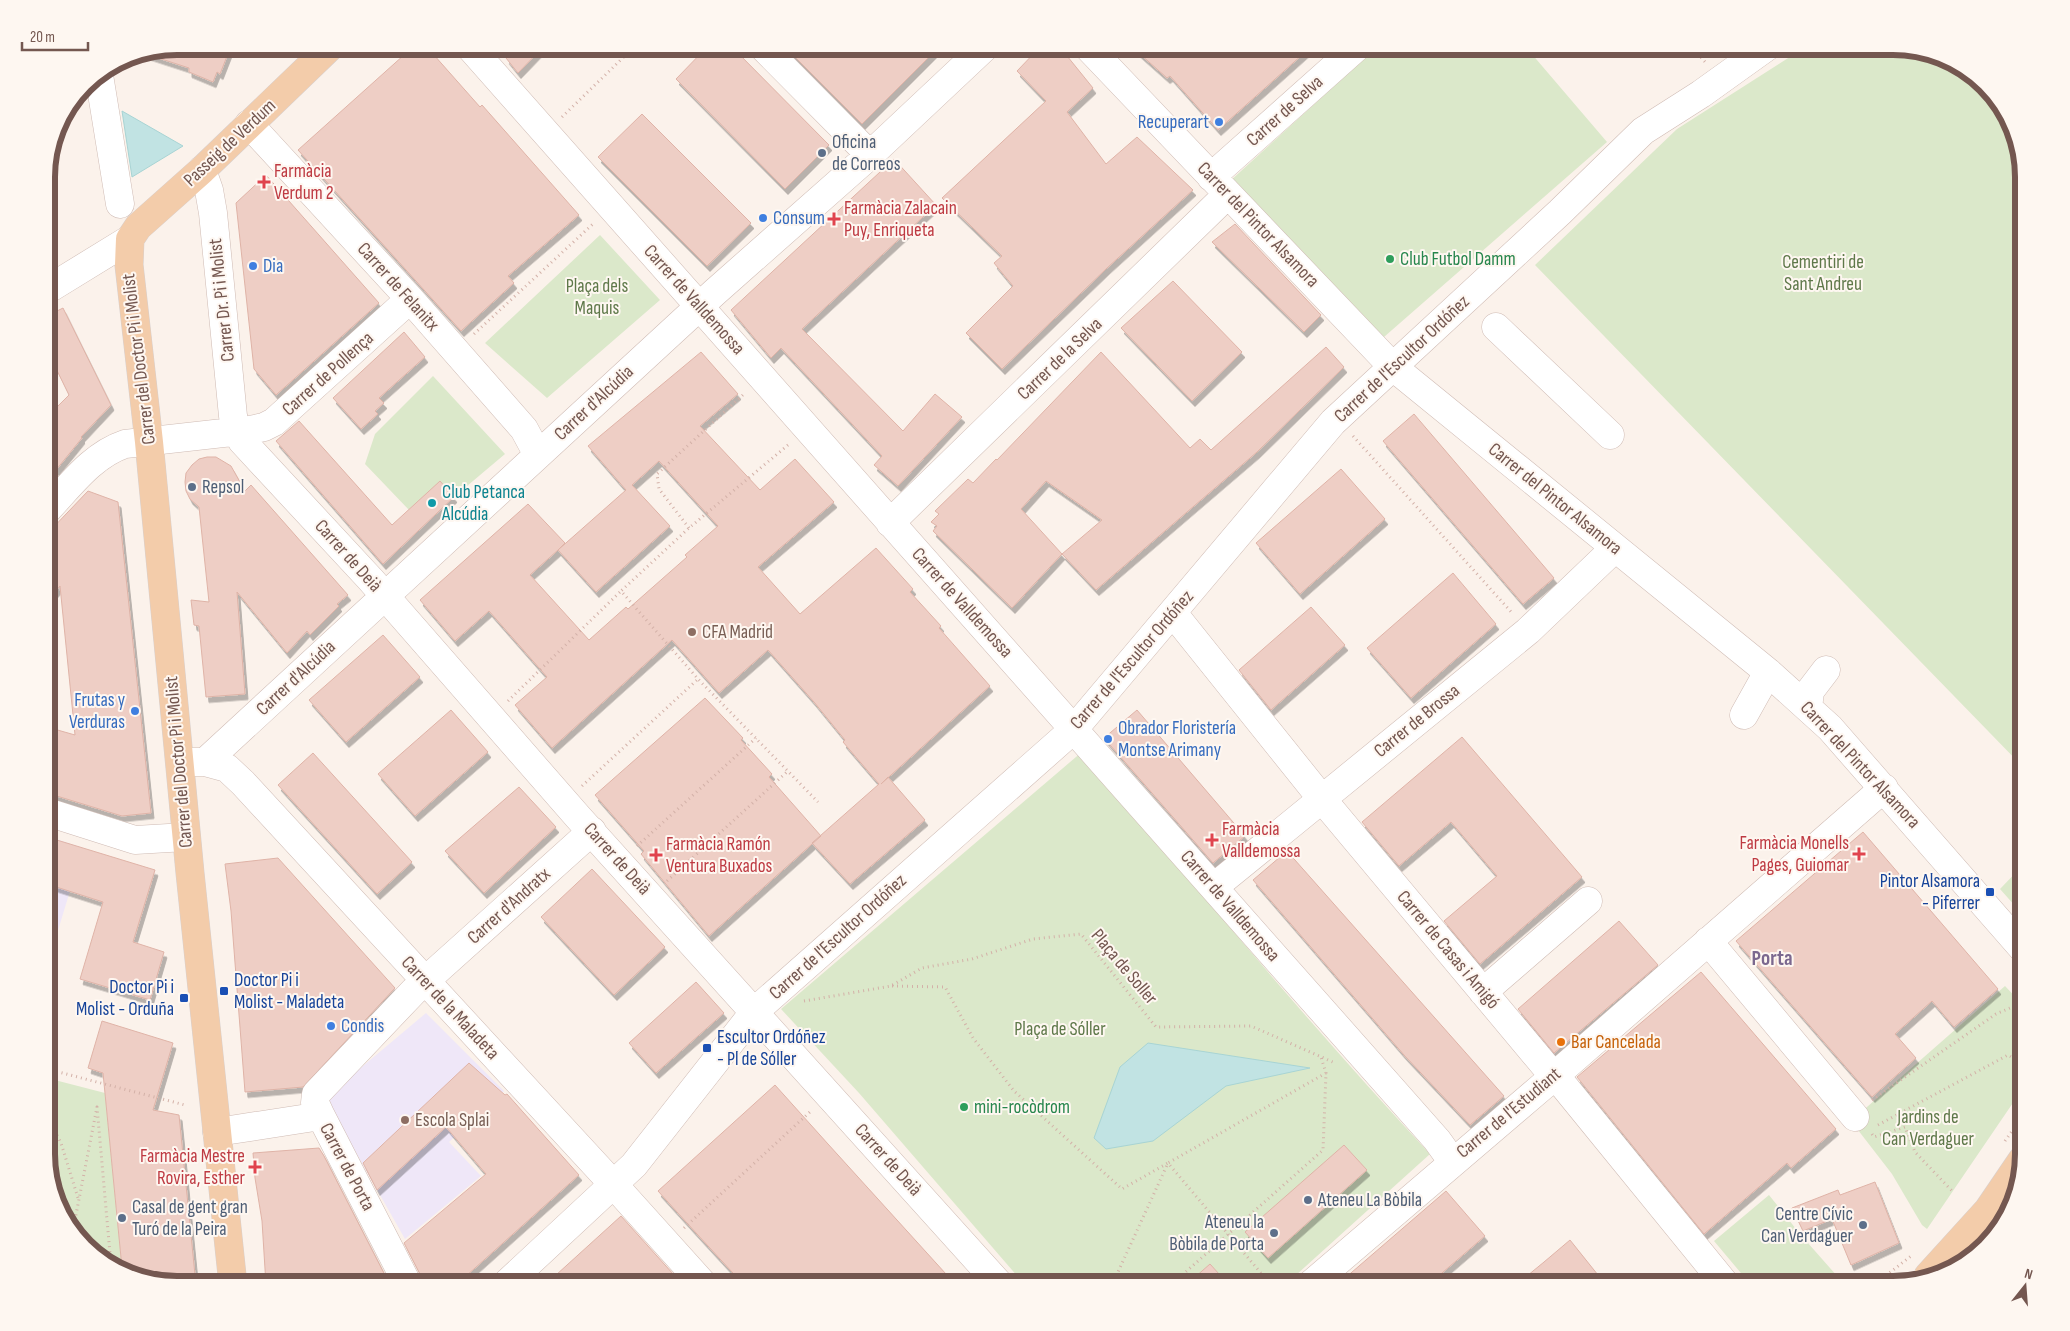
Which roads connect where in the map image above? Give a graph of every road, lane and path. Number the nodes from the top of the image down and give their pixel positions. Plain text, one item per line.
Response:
1 (322, 55) edge
2 (477, 55) edge
3 (626, 55) edge
4 (771, 55) edge
5 (976, 55) edge
6 (1096, 55) edge
7 (1349, 55) edge
8 (1700, 55) edge
9 (1755, 55) edge
10 (1712, 70) dead end
11 (100, 83) edge
12 (557, 122) dead end
13 (249, 124) junction
14 (870, 155) junction
15 (202, 170) junction
16 (1220, 185) junction
17 (120, 204) dead end
18 (600, 218) dead end
19 (130, 239) junction
20 (55, 285) edge
21 (410, 299) junction
22 (700, 307) junction
23 (1496, 327) dead end
24 (474, 334) dead end
25 (1393, 366) junction
26 (750, 389) dead end
27 (237, 431) junction
28 (1353, 435) dead end
29 (1610, 435) dead end
30 (149, 442) junction
31 (788, 445) dead end
32 (538, 455) junction
33 (55, 501) edge
34 (890, 522) junction
35 (689, 528) junction
36 (1615, 548) junction
37 (620, 591) junction
38 (384, 596) junction
39 (1173, 613) junction
40 (1516, 617) dead end
41 (1826, 670) dead end
42 (1768, 672) junction
43 (698, 679) junction
44 (504, 705) dead end
45 (1808, 708) junction
46 (1744, 715) dead end
47 (1074, 729) junction
48 (756, 738) junction
49 (192, 762) junction
50 (788, 771) junction
51 (1884, 788) junction
52 (578, 790) dead end
53 (1322, 799) junction
54 (818, 802) dead end
55 (55, 815) edge
56 (592, 832) junction
57 (186, 837) junction
58 (630, 851) dead end
59 (665, 883) dead end
60 (1214, 887) junction
61 (1588, 901) dead end
62 (2015, 940) edge
63 (1708, 941) junction
64 (420, 986) junction
65 (891, 986) junction
66 (1482, 992) junction
67 (800, 1001) dead end
68 (2015, 1006) edge
69 (755, 1011) junction
70 (1321, 1057) junction
71 (2015, 1059) edge
72 (1337, 1064) dead end
73 (55, 1071) edge
74 (1326, 1073) junction
75 (1555, 1075) junction
76 (185, 1105) dead end
77 (814, 1107) dead end
78 (321, 1116) junction
79 (1862, 1123) junction
80 (217, 1132) junction
81 (55, 1134) edge
82 (2012, 1153) edge
83 (1452, 1161) junction
84 (1168, 1163) junction
85 (614, 1185) junction
86 (1954, 1192) dead end
87 (78, 1199) junction
88 (75, 1220) edge
89 (683, 1228) dead end
90 (1226, 1234) junction
91 (1917, 1250) dead end
92 (110, 1256) edge
93 (1935, 1269) edge
94 (232, 1276) edge
95 (403, 1276) edge
96 (515, 1276) edge
97 (696, 1276) edge
98 (992, 1276) edge
99 (1116, 1276) edge
100 (1182, 1276) edge
101 (1262, 1276) edge
102 (1320, 1276) edge
103 (1719, 1276) edge
104 (1887, 1276) edge

1 - 13 main road, Passeig de Verdum
2 - 22 street, Carrer de Valldemossa
3 - 12 path
4 - 14 street
5 - 14 street, Carrer d'Alcúdia
6 - 16 street, Carrer del Pintor Alsamora
7 - 16 street, Carrer de Selva
8 - 10 path
9 - 25 street, Carrer de l'Escultor Ordóñez
11 - 17 street
13 - 15 main road, Passeig de Verdum
13 - 21 street, Carrer de Felanitx
14 - 22 street, Carrer d'Alcúdia
15 - 19 main road, Passeig de Verdum
15 - 27 street, Carrer Dr. Pi i Molist
16 - 25 street, Carrer del Pintor Alsamora
16 - 34 street, Carrer de la Selva
18 - 24 path
19 - 20 street
19 - 30 main road, Carrer del Doctor Pi i Molist
21 - 27 street, Carrer de Pollença
21 - 32 street, Carrer de Felanitx
22 - 32 street, Carrer d'Alcúdia
22 - 34 street, Carrer de Valldemossa
23 - 29 street
25 - 36 street, Carrer del Pintor Alsamora
25 - 39 street, Carrer de l'Escultor Ordóñez
26 - 35 path
27 - 30 street, Carrer de Pollença
27 - 38 street, Carrer de Deià
28 - 40 path
30 - 33 street, Carrer de Pollença
30 - 49 main road, Carrer del Doctor Pi i Molist
31 - 35 path
32 - 38 street, Carrer d'Alcúdia
34 - 47 street, Carrer de Valldemossa
35 - 37 path
36 - 42 street, Carrer del Pintor Alsamora
36 - 53 street, Carrer de Brossa
37 - 43 path
37 - 44 path
38 - 49 street, Carrer d'Alcúdia
38 - 56 street, Carrer de Deià
39 - 47 street, Carrer de l'Escultor Ordóñez
39 - 53 street, Carrer de Casas i Amigó
41 - 45 street
42 - 45 street, Carrer del Pintor Alsamora
42 - 46 street
43 - 48 path
43 - 52 path
45 - 51 street, Carrer del Pintor Alsamora
47 - 60 street, Carrer de Valldemossa
47 - 69 street, Carrer de l'Escultor Ordóñez
48 - 50 path
48 - 58 path
49 - 57 main road, Carrer del Doctor Pi i Molist
49 - 64 street, Carrer de la Maladeta
50 - 54 path
50 - 59 path, Carrer de Deià
51 - 62 street, Carrer del Pintor Alsamora
51 - 63 street, Carrer de l'Estudiant
53 - 60 street, Carrer de Brossa
53 - 66 street, Carrer de Casas i Amigó
55 - 57 street
56 - 64 street, Carrer d'Andratx
56 - 69 street, Carrer de Deià
57 - 80 main road, Carrer del Doctor Pi i Molist
60 - 83 street, Carrer de Valldemossa
61 - 66 street
63 - 75 street, Carrer de l'Estudiant
63 - 79 street
64 - 78 street, Carrer d'Andratx
64 - 85 street, Carrer de la Maladeta
65 - 67 path, Plaça de Soller
65 - 70 path, Plaça de Soller
65 - 84 path
66 - 75 street, Carrer de Casas i Amigó
68 - 79 path
69 - 85 street, Carrer de l'Escultor Ordóñez
69 - 98 street, Carrer de Deià
70 - 72 path, Plaça de Soller
70 - 74 path
71 - 79 path
73 - 76 path
74 - 84 path
74 - 90 path
75 - 83 street, Carrer de l'Estudiant
75 - 103 street, Carrer de Casas i Amigó
77 - 89 path
78 - 80 street, Carrer de Porta
78 - 95 street, Carrer de Porta
79 - 86 path
80 - 94 main road, Carrer del Doctor Pi i Molist
81 - 87 path
82 - 93 main road
83 - 102 street, Carrer de l'Estudiant
84 - 90 path
84 - 99 path
85 - 96 street, Carrer de l'Escultor Ordóñez
85 - 97 street, Carrer de la Maladeta
87 - 88 path
87 - 92 path
90 - 100 path
90 - 101 path
91 - 104 path

